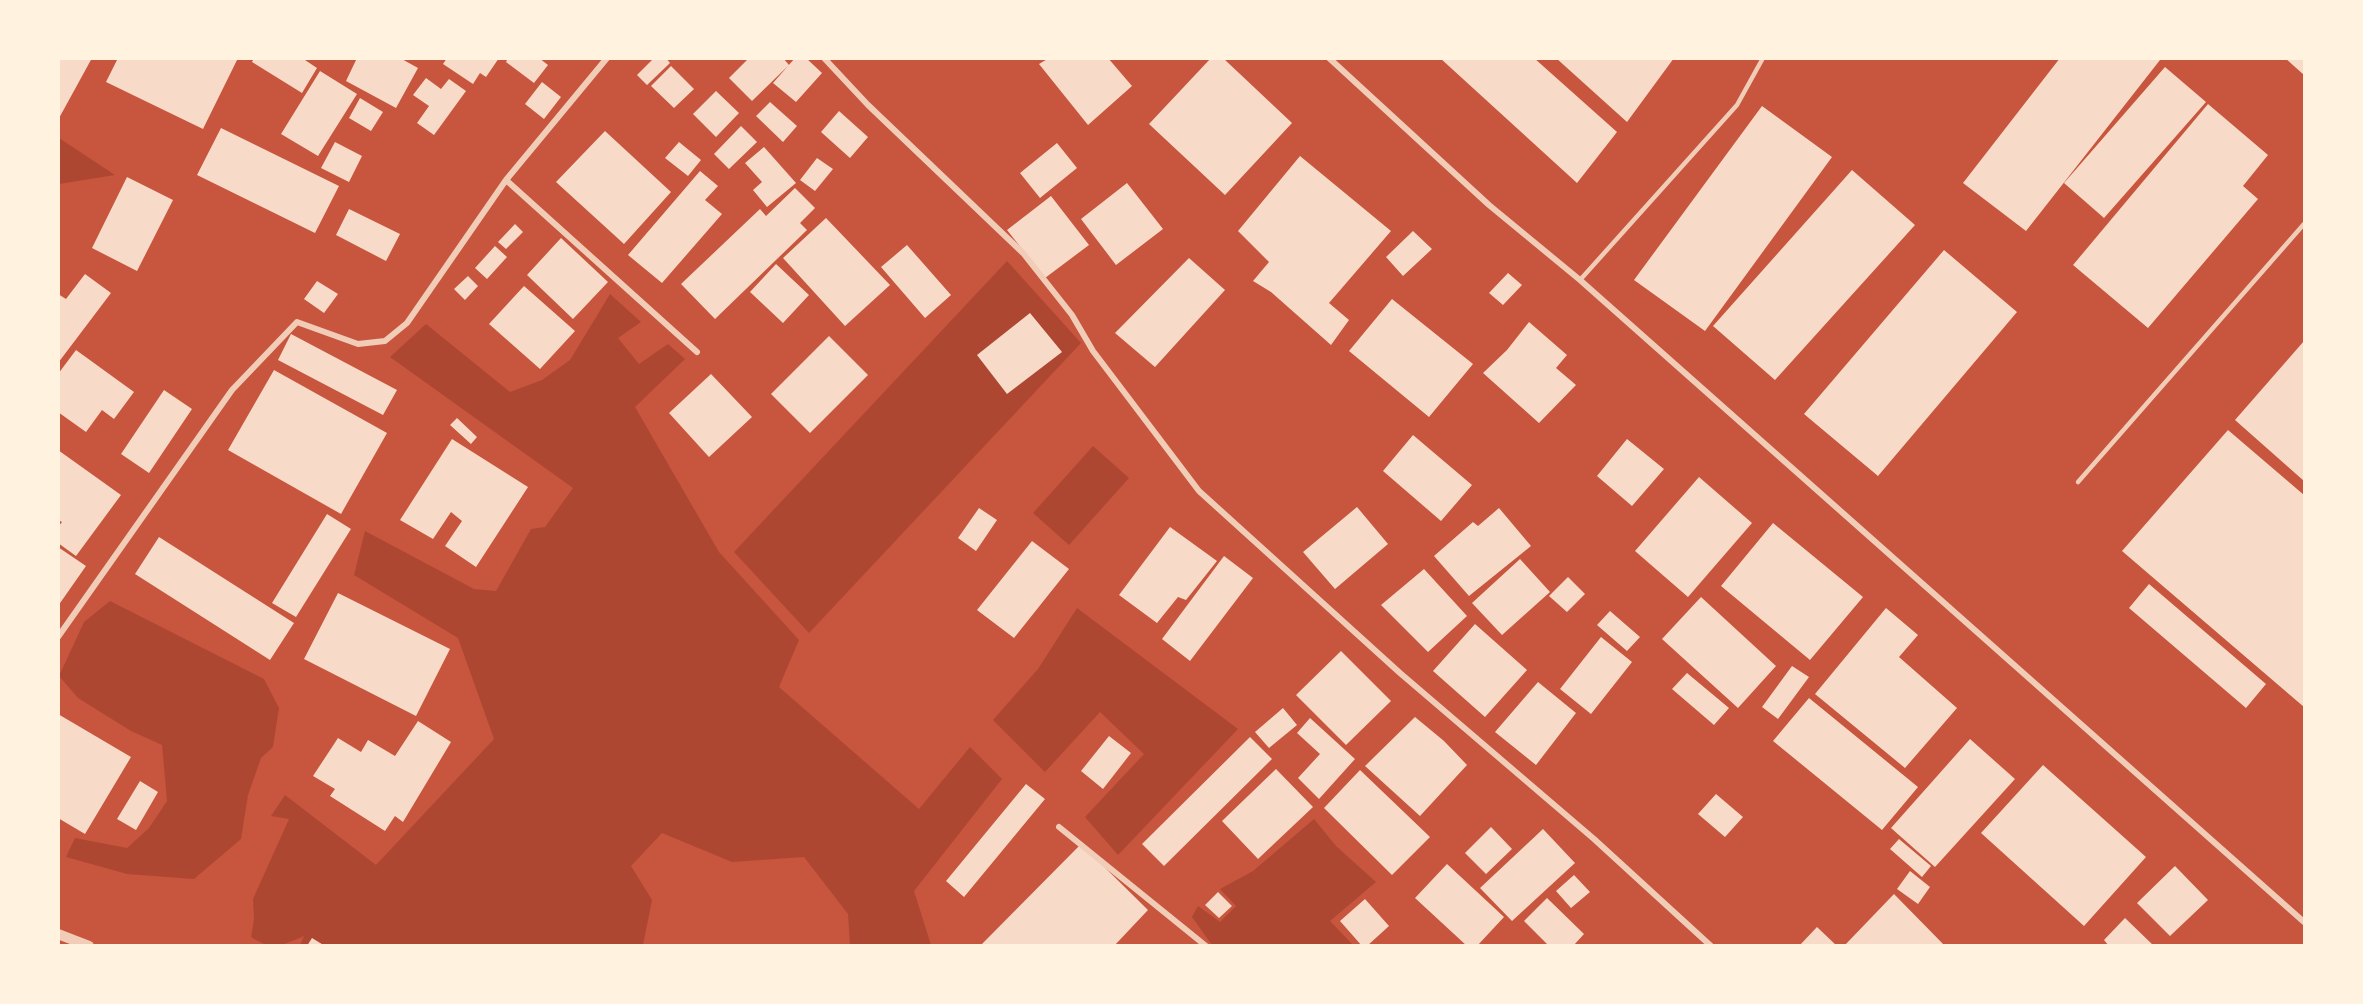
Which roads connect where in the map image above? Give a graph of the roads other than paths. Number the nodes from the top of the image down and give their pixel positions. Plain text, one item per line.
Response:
1 (607, 58) edge
2 (824, 58) edge
3 (1329, 58) edge
4 (1763, 58) edge
5 (506, 180) junction
6 (2304, 224) edge
7 (1580, 280) junction
8 (697, 352) dead end
9 (2078, 482) dead end
10 (58, 637) edge
11 (1059, 827) dead end
12 (2304, 922) edge
13 (58, 934) edge
14 (89, 945) edge
15 (1206, 945) edge
16 (1711, 945) edge

1 - 5 street
2 - 16 street
3 - 7 street
4 - 7 lane
5 - 8 street
5 - 10 street
6 - 9 lane
7 - 12 street
11 - 15 street
13 - 14 street

